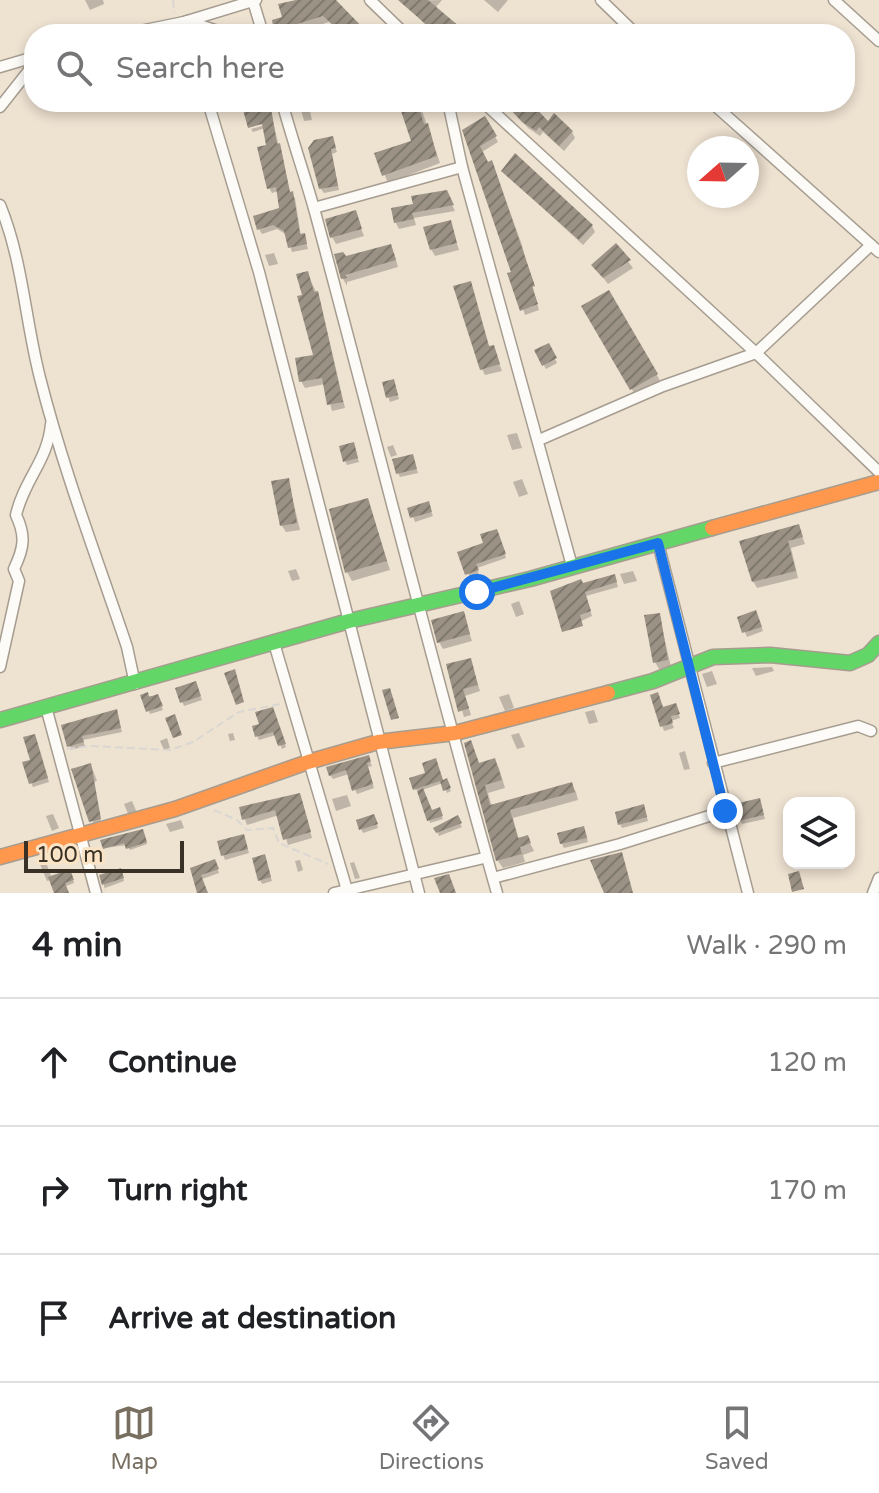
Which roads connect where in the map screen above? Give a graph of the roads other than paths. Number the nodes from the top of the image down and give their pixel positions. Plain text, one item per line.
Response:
1 (255, 0) edge
2 (601, 0) edge
3 (834, 0) edge
4 (375, 2) edge
5 (228, 4) edge
6 (182, 22) junction
7 (172, 24) edge
8 (190, 24) edge
9 (261, 24) edge
10 (396, 24) edge
11 (626, 24) edge
12 (879, 41) edge
13 (24, 60) edge
14 (0, 67) edge
15 (24, 77) edge
16 (0, 107) edge
17 (211, 112) edge
18 (285, 112) edge
19 (450, 112) edge
20 (494, 112) edge
21 (722, 112) edge
22 (462, 167) junction
23 (0, 205) edge
24 (314, 208) junction
25 (875, 249) edge
26 (756, 353) junction
27 (51, 418) junction
28 (539, 440) junction
29 (879, 472) edge
30 (879, 482) edge
31 (658, 543) junction
32 (572, 566) junction
33 (417, 605) junction
34 (349, 621) junction
35 (274, 643) junction
36 (879, 643) edge
37 (0, 667) edge
38 (690, 667) junction
39 (135, 684) junction
40 (46, 707) junction
41 (0, 720) edge
42 (871, 731) dead end
43 (455, 733) junction
44 (378, 742) junction
45 (308, 762) junction
46 (713, 763) junction
47 (725, 811) junction
48 (79, 835) junction
49 (0, 857) edge
50 (484, 858) junction
51 (414, 874) junction
52 (493, 878) junction
53 (879, 878) edge
54 (347, 890) junction
55 (96, 893) edge
56 (334, 893) edge
57 (419, 893) edge
58 (497, 893) edge
59 (748, 893) edge
60 (873, 893) edge

1 - 5 street
1 - 9 street
2 - 11 street
3 - 12 street
4 - 10 street
5 - 6 street
6 - 7 street
6 - 8 street
13 - 14 street
15 - 16 street
17 - 34 street
18 - 24 street
19 - 22 street
20 - 26 street
21 - 25 street
22 - 24 street
22 - 28 street
23 - 27 street
24 - 33 street
25 - 26 street
26 - 28 street
26 - 29 street
27 - 37 street
27 - 39 street
28 - 32 street
30 - 31 street
31 - 32 street
31 - 38 street
32 - 33 street
33 - 34 street
33 - 43 street
34 - 35 street
34 - 44 street
35 - 39 street
35 - 45 street
36 - 38 street
38 - 43 street
38 - 46 street
39 - 40 street
40 - 41 street
40 - 48 street
42 - 46 street
43 - 44 street
43 - 50 street
44 - 45 street
44 - 51 street
45 - 48 street
45 - 54 street
46 - 47 street
47 - 52 street
47 - 59 street
48 - 49 street
48 - 55 street
50 - 51 street
50 - 52 street
51 - 54 street
51 - 57 street
52 - 58 street
53 - 60 street
54 - 56 street

